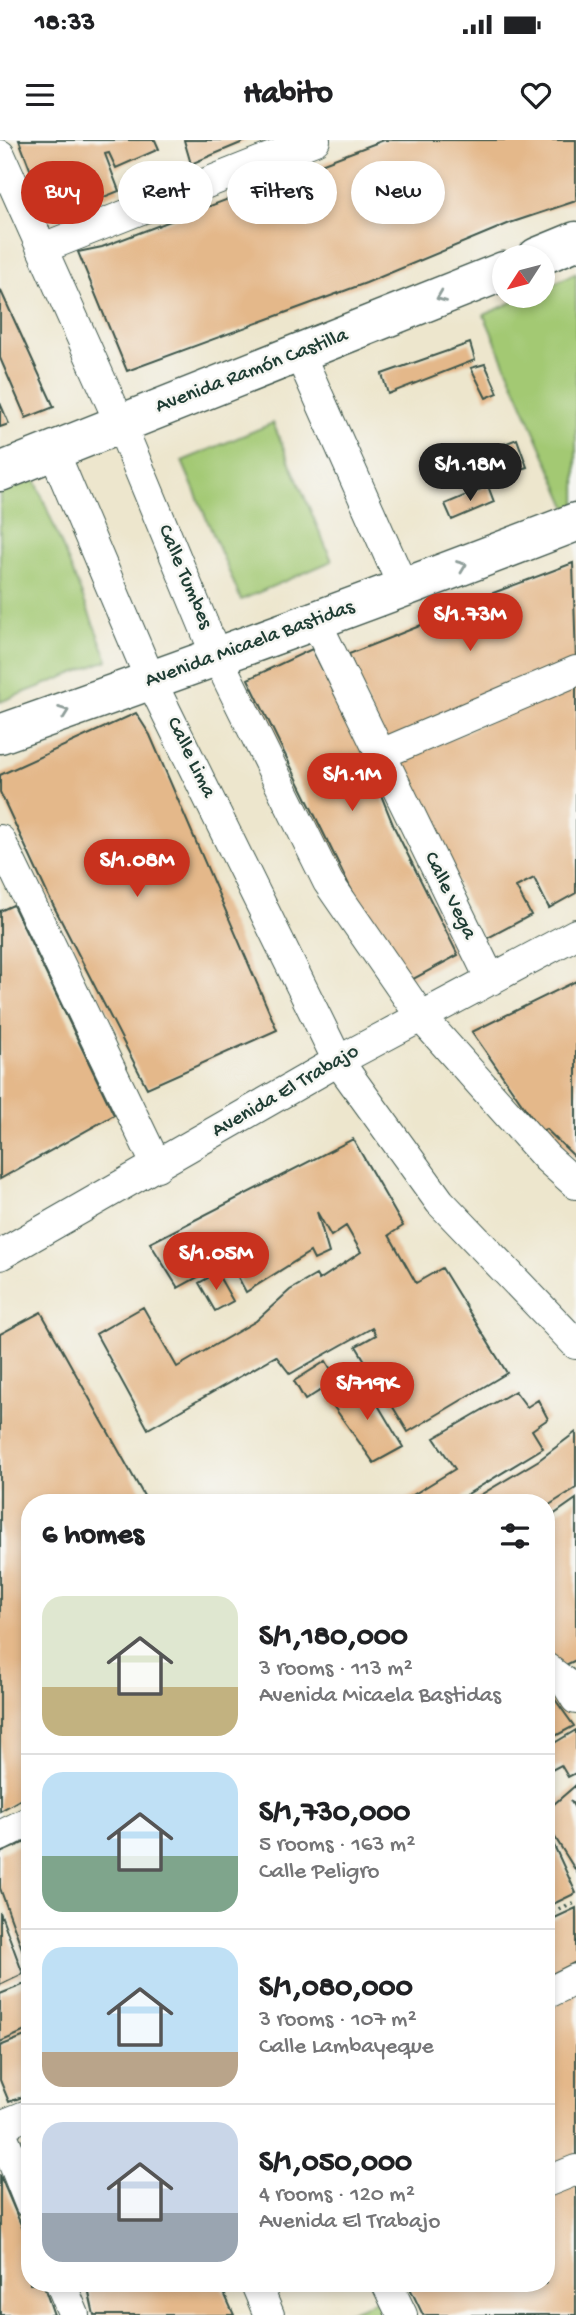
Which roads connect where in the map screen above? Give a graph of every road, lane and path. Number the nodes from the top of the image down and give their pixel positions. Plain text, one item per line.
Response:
1 (315, 140) edge
2 (0, 155) edge
3 (576, 241) edge
4 (43, 248) junction
5 (555, 250) edge
6 (492, 276) edge
7 (300, 355) junction
8 (120, 423) junction
9 (53, 450) junction
10 (0, 472) edge
11 (576, 522) edge
12 (404, 589) junction
13 (316, 622) junction
14 (216, 655) junction
15 (576, 671) edge
16 (151, 681) junction
17 (0, 734) edge
18 (379, 755) junction
19 (0, 840) edge
20 (576, 934) edge
21 (491, 980) junction
22 (422, 1018) junction
23 (338, 1061) junction
24 (157, 1166) junction
25 (576, 1184) edge
26 (0, 1255) edge
27 (576, 1344) edge
28 (555, 1675) edge
29 (576, 1699) edge
30 (21, 1826) edge
31 (0, 1836) edge
32 (576, 1902) edge
33 (555, 1911) edge
34 (576, 1979) edge
35 (555, 1990) edge
36 (21, 2118) edge
37 (0, 2127) edge
38 (576, 2170) edge
39 (555, 2178) edge
40 (21, 2181) edge
41 (64, 2292) edge
42 (259, 2292) edge
43 (391, 2292) edge
44 (74, 2315) edge
45 (269, 2315) edge
46 (402, 2315) edge

1 - 4 street
2 - 4 street, Calle Tumbes
3 - 5 main road
4 - 8 street, Calle Tumbes
6 -> 7 main road, Avenida Ramón Castilla
7 - 8 main road, Avenida Ramón Castilla
7 - 12 street
8 - 9 main road, Avenida Ramón Castilla
8 - 14 street, Calle Tumbes
9 - 10 main road, Avenida Ramón Castilla
9 - 16 street, Calle Lima
12 -> 11 main road, Avenida Micaela Bastidas
12 - 13 main road, Avenida Micaela Bastidas
13 - 14 main road, Avenida Micaela Bastidas
13 - 18 street, Calle Vega
14 - 16 main road, Avenida Micaela Bastidas
14 - 22 street, Calle Tumbes
15 - 18 street
17 -> 16 main road, Avenida Micaela Bastidas
16 - 23 street, Calle Lima
18 - 21 street, Calle Vega
19 - 24 street
20 - 21 street, Avenida El Trabajo
21 - 22 street, Avenida El Trabajo
22 - 23 street, Avenida El Trabajo
22 - 25 street, Calle Tumbes
23 - 24 street, Avenida El Trabajo
23 - 27 street, Calle Lima
24 - 26 street, Avenida El Trabajo
28 - 29 street
30 - 31 street
32 - 33 path
34 - 35 street
36 - 37 street
37 - 40 street
38 - 39 street
41 - 44 street
42 - 45 street
43 - 46 street

